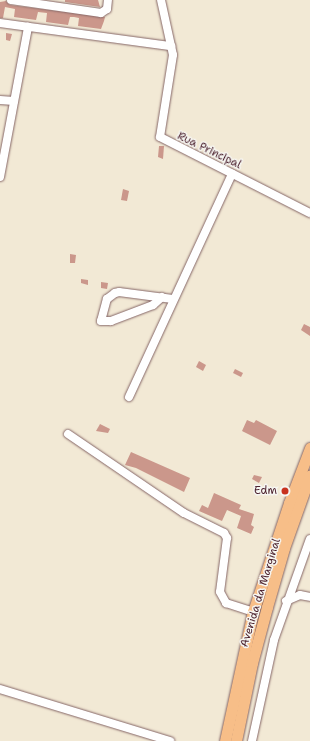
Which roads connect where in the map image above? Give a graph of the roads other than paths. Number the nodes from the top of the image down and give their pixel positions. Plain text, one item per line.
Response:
1 (11, 0) edge
2 (108, 0) edge
3 (161, 0) edge
4 (0, 23) edge
5 (28, 27) junction
6 (171, 46) junction
7 (0, 100) edge
8 (14, 101) junction
9 (232, 174) junction
10 (0, 177) edge
11 (310, 213) edge
12 (162, 298) junction
13 (173, 299) junction
14 (129, 397) dead end
15 (68, 434) dead end
16 (310, 448) edge
17 (310, 475) edge
18 (310, 539) edge
19 (292, 584) junction
20 (300, 595) junction
21 (310, 597) edge
22 (286, 601) junction
23 (253, 612) junction
24 (0, 688) edge
25 (170, 741) edge
26 (225, 741) edge
27 (236, 741) edge
28 (252, 741) edge

1 - 2 street
3 - 6 street, Rua Principal
4 - 5 street
5 - 6 street
5 - 8 street
6 - 9 street, Rua Principal
7 - 8 street
8 - 10 street
9 - 11 street, Rua Principal
9 - 13 street
12 - 12 street
12 - 13 street
13 - 14 street
15 - 23 street
16 - 23 main road, Avenida da Marginal
17 - 27 main road, Avenida da Marginal
18 - 19 street
19 - 20 street
19 - 22 street
20 - 21 street
20 - 22 street
22 - 28 street
23 - 26 main road, Avenida da Marginal
24 - 25 street

